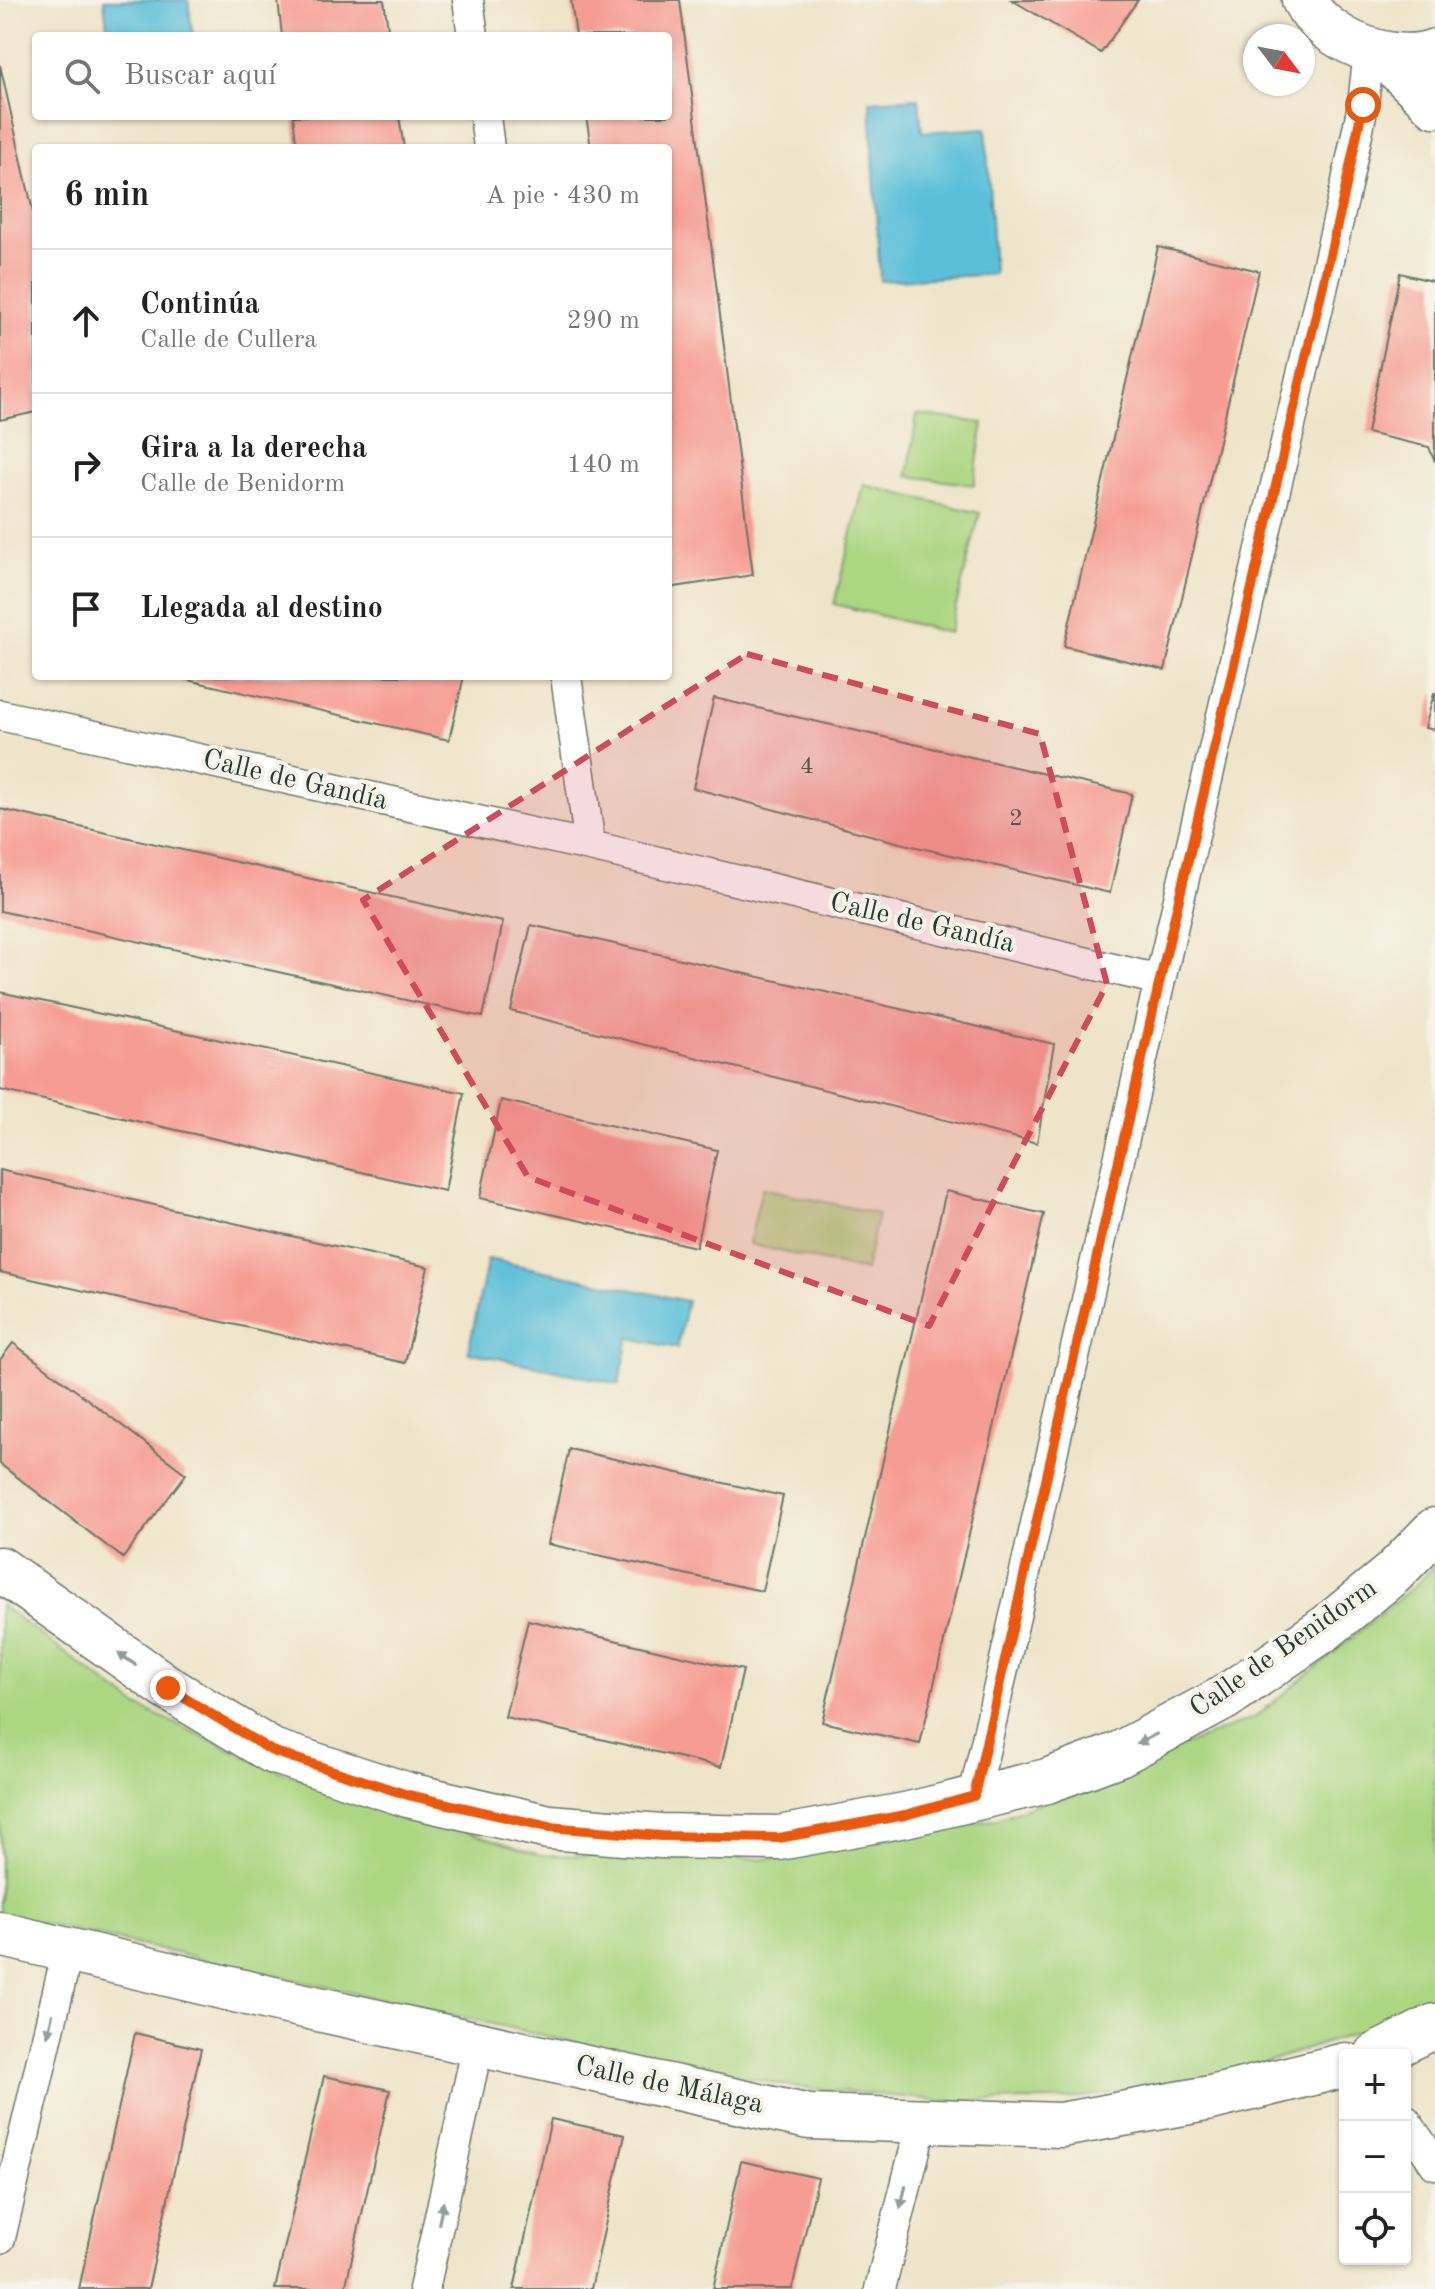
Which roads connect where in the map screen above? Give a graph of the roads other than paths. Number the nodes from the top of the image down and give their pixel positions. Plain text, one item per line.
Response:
1 (468, 0) edge
2 (1303, 2) edge
3 (472, 32) edge
4 (1435, 51) edge
5 (1375, 52) junction
6 (1435, 105) edge
7 (486, 120) edge
8 (488, 144) edge
9 (567, 680) edge
10 (0, 715) edge
11 (590, 846) junction
12 (1160, 980) junction
13 (1435, 1530) edge
14 (0, 1569) edge
15 (974, 1796) junction
16 (0, 1934) edge
17 (68, 1949) junction
18 (1435, 2026) edge
19 (478, 2044) junction
20 (1388, 2049) edge
21 (1339, 2066) edge
22 (1406, 2121) edge
23 (922, 2122) junction
24 (1435, 2164) edge
25 (0, 2238) edge
26 (424, 2289) edge
27 (880, 2289) edge

1 - 3 street
2 - 5 street
4 - 5 street
5 - 6 street
5 - 12 street
7 - 8 street
9 - 11 street
10 - 11 street, Calle de Gandía
11 - 12 street, Calle de Gandía
12 - 15 street
13 -> 15 street, Calle de Benidorm
15 -> 14 street, Calle de Benidorm
16 - 17 street, Calle de Málaga
17 - 19 street, Calle de Málaga
17 -> 25 street
18 - 20 street
19 - 23 street, Calle de Málaga
26 -> 19 street
21 - 23 street, Calle de Málaga
22 - 24 street
23 -> 27 street

